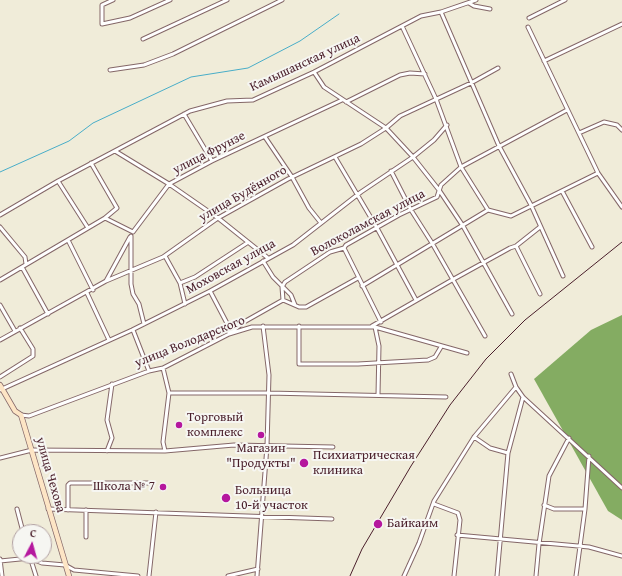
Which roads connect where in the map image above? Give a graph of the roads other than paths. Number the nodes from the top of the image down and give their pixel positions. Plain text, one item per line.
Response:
1 (110, 0) edge
2 (170, 0) edge
3 (226, 0) edge
4 (282, 0) edge
5 (476, 0) edge
6 (565, 0) edge
7 (469, 3) junction
8 (490, 9) dead end
9 (441, 12) junction
10 (529, 18) dead end
11 (622, 24) edge
12 (402, 26) junction
13 (528, 27) dead end
14 (143, 39) dead end
15 (544, 61) junction
16 (498, 68) dead end
17 (110, 70) dead end
18 (314, 72) junction
19 (425, 74) junction
20 (471, 83) junction
21 (436, 99) junction
22 (342, 100) junction
23 (346, 102) junction
24 (566, 110) junction
25 (184, 114) junction
26 (447, 125) junction
27 (386, 128) junction
28 (622, 130) edge
29 (579, 133) junction
30 (265, 136) junction
31 (499, 146) junction
32 (115, 151) junction
33 (335, 157) junction
34 (413, 157) junction
35 (212, 161) junction
36 (91, 163) junction
37 (461, 167) junction
38 (391, 172) junction
39 (598, 172) junction
40 (292, 177) junction
41 (58, 181) junction
42 (169, 184) junction
43 (439, 190) junction
44 (562, 191) junction
45 (357, 195) junction
46 (531, 205) junction
47 (622, 207) edge
48 (411, 210) junction
49 (488, 210) junction
50 (0, 215) edge
51 (104, 218) junction
52 (218, 218) junction
53 (321, 223) junction
54 (463, 226) junction
55 (0, 227) edge
56 (540, 227) junction
57 (88, 228) junction
58 (378, 228) junction
59 (133, 232) junction
60 (130, 236) junction
61 (68, 240) junction
62 (248, 243) junction
63 (432, 243) junction
64 (516, 246) junction
65 (592, 247) dead end
66 (344, 248) junction
67 (165, 256) junction
68 (268, 258) junction
69 (263, 261) junction
70 (483, 263) junction
71 (26, 264) junction
72 (398, 265) junction
73 (22, 267) junction
74 (132, 270) junction
75 (563, 276) dead end
76 (358, 278) junction
77 (0, 280) edge
78 (452, 280) junction
79 (106, 281) junction
80 (180, 283) junction
81 (362, 286) junction
82 (282, 287) junction
83 (94, 290) junction
84 (210, 291) junction
85 (87, 293) junction
86 (540, 294) dead end
87 (283, 300) junction
88 (416, 300) junction
89 (185, 304) junction
90 (0, 305) edge
91 (295, 305) junction
92 (48, 314) junction
93 (512, 314) dead end
94 (381, 322) junction
95 (144, 324) junction
96 (263, 326) junction
97 (299, 326) junction
98 (371, 327) junction
99 (375, 327) junction
100 (20, 328) junction
101 (132, 330) junction
102 (15, 331) junction
103 (229, 334) junction
104 (485, 336) dead end
105 (0, 340) edge
106 (110, 340) junction
107 (441, 347) junction
108 (467, 353) dead end
109 (380, 363) junction
110 (163, 368) junction
111 (149, 371) junction
112 (511, 374) dead end
113 (0, 377) edge
114 (112, 384) junction
115 (516, 387) junction
116 (1, 388) edge
117 (268, 393) junction
118 (169, 394) junction
119 (378, 395) junction
120 (446, 397) dead end
121 (523, 397) junction
122 (21, 415) junction
123 (474, 437) junction
124 (568, 438) junction
125 (267, 446) junction
126 (333, 447) dead end
127 (32, 450) junction
128 (107, 451) junction
129 (165, 451) junction
130 (508, 453) junction
131 (589, 456) junction
132 (0, 458) edge
133 (153, 482) dead end
134 (622, 488) edge
135 (434, 504) junction
136 (544, 505) junction
137 (17, 509) dead end
138 (48, 509) junction
139 (585, 509) junction
140 (68, 510) junction
141 (86, 510) junction
142 (156, 512) junction
143 (261, 518) junction
144 (332, 519) dead end
145 (21, 524) edge
146 (457, 535) junction
147 (86, 537) dead end
148 (500, 539) junction
149 (539, 544) junction
150 (580, 548) junction
151 (622, 556) edge
152 (12, 559) edge
153 (0, 561) edge
154 (32, 564) edge
155 (52, 564) edge
156 (65, 565) junction
157 (258, 568) junction
158 (2, 576) edge
159 (36, 576) edge
160 (69, 576) edge
161 (138, 576) edge
162 (149, 576) edge
163 (228, 576) edge
164 (257, 576) edge
165 (404, 576) edge
166 (454, 576) edge
167 (497, 576) edge
168 (536, 576) edge
169 (576, 576) edge

1 - 2 street
3 - 14 street
4 - 17 street
5 - 7 street, Камышанская улица
6 - 10 street
7 - 8 street
7 - 9 street, Камышанская улица
9 - 12 street, Камышанская улица
9 - 20 street
11 - 15 street
12 - 18 street, Камышанская улица
12 - 19 street
13 - 15 street
15 - 24 street
16 - 20 street, улица Будённого
18 - 22 street
18 - 25 street, Камышанская улица
19 - 21 street
19 - 23 street
20 - 21 street, улица Будённого
20 - 31 street
21 - 26 street
21 - 27 street, улица Будённого
22 - 23 street
22 - 30 street, улица Фрунзе
23 - 27 street
24 - 29 street
24 - 31 street, Волоколамская улица
25 - 32 street, Камышанская улица
25 - 35 street
26 - 34 street, Моховская улица
26 - 37 street
27 - 33 street, улица Будённого
27 - 34 street
28 - 29 street
29 - 39 street
30 - 35 street, улица Фрунзе
30 - 40 street
31 - 37 street, Волоколамская улица
31 - 46 street
32 - 36 street, Камышанская улица
32 - 42 street
33 - 40 street, улица Будённого
33 - 45 street
34 - 38 street, Моховская улица
34 - 43 street
35 - 42 street, улица Фрунзе
36 - 41 street, Камышанская улица
36 - 51 street
37 - 43 street, Волоколамская улица
37 - 49 street
38 - 45 street, Моховская улица
38 - 48 street
39 - 44 street
39 - 47 street
40 - 52 street, улица Будённого
40 - 53 street
41 - 50 street, Камышанская улица
41 - 57 street
42 - 52 street
42 - 59 street, улица Фрунзе
43 - 48 street, Волоколамская улица
43 - 54 street
44 - 46 street
44 - 65 street
45 - 53 street, Моховская улица
45 - 58 street
46 - 49 street
46 - 56 street
48 - 58 street, Волоколамская улица
48 - 63 street
49 - 54 street
51 - 57 street
51 - 59 street
52 - 62 street
52 - 67 street, улица Будённого
53 - 68 street, Моховская улица
54 - 63 street
54 - 70 street
55 - 71 street
56 - 64 street
56 - 75 street
57 - 61 street
58 - 66 street, Волоколамская улица
58 - 72 street
59 - 60 street, улица Фрунзе
60 - 74 street
60 - 79 street, улица Фрунзе
61 - 71 street
61 - 83 street
62 - 68 street
62 - 80 street
63 - 72 street
63 - 78 street
64 - 70 street
64 - 86 street
66 - 76 street
66 - 82 street, Волоколамская улица
67 - 74 street, улица Будённого
67 - 80 street
68 - 69 street, Моховская улица
69 - 82 street
69 - 84 street, Моховская улица
70 - 78 street
70 - 93 street
71 - 73 street
72 - 81 street
72 - 88 street
73 - 77 street
73 - 92 street
74 - 79 street, улица Будённого
74 - 95 street
76 - 81 street
76 - 91 street
78 - 88 street
78 - 104 street
79 - 83 street, улица Будённого
80 - 89 street
81 - 94 street
82 - 87 street
82 - 91 street
83 - 85 street, улица Будённого
84 - 89 street, Моховская улица
84 - 103 street
85 - 92 street, улица Будённого
85 - 106 street
87 - 91 street
87 - 103 street
88 - 94 street
89 - 95 street, Моховская улица
90 - 102 street
92 - 100 street, улица Будённого
94 - 98 street
95 - 101 street, Моховская улица
96 - 97 street, улица Володарского
96 - 103 street, улица Володарского
96 - 117 street
97 - 98 street, улица Володарского
97 - 109 street
98 - 99 street, улица Володарского
99 - 107 street, улица Володарского
99 - 109 street
100 - 102 street, улица Будённого
100 - 113 street
101 - 106 street, Моховская улица
101 - 111 street
102 - 105 street, улица Будённого
103 - 110 street, улица Володарского
106 - 116 street, Моховская улица
107 - 108 street, улица Володарского
107 - 109 street
109 - 119 street
110 - 111 street, улица Володарского
110 - 118 street
111 - 114 street, улица Володарского
112 - 115 street
114 - 122 street, улица Володарского
114 - 128 street
115 - 121 street
115 - 123 street
116 - 122 street, улица Чехова
117 - 118 street
117 - 119 street
117 - 125 street
118 - 129 street
119 - 120 street
121 - 124 street
121 - 130 street
122 - 127 street, улица Чехова
123 - 130 street
123 - 135 street
124 - 131 street
124 - 136 street
125 - 126 street
125 - 129 street
125 - 143 street
127 - 128 street
127 - 132 street
127 - 138 street, улица Чехова
128 - 129 street
130 - 148 street
131 - 134 street
131 - 139 street
133 - 140 street
135 - 146 street
135 - 165 street
136 - 139 street
136 - 149 street
137 - 145 street
138 - 140 street
138 - 156 street, улица Чехова
139 - 150 street
140 - 141 street
141 - 142 street
141 - 147 street
142 - 143 street
142 - 162 street
143 - 144 street
143 - 157 street
146 - 148 street
146 - 166 street
148 - 149 street
148 - 167 street
149 - 150 street
149 - 168 street
150 - 151 street
150 - 169 street
152 - 153 street
153 - 158 street
154 - 159 street
155 - 156 street
156 - 160 street, улица Чехова
156 - 161 street
157 - 163 street
157 - 164 street

